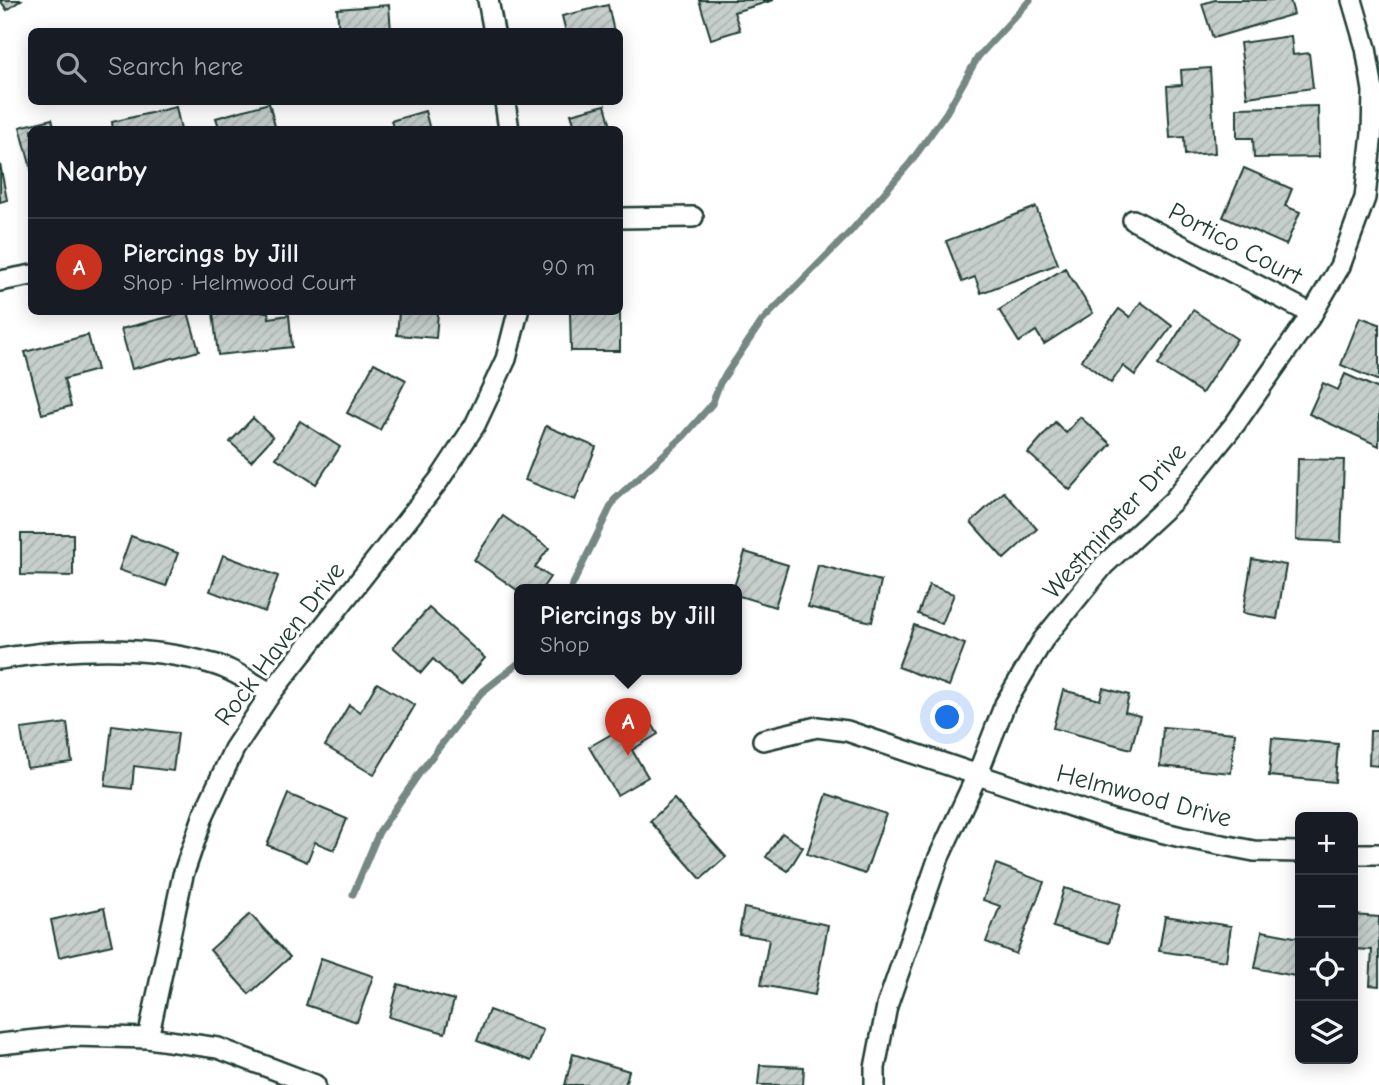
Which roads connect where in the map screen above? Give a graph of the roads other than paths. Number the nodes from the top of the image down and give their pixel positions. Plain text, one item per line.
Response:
1 (488, 0) edge
2 (1352, 0) edge
3 (493, 28) edge
4 (1376, 91) edge
5 (505, 105) edge
6 (508, 126) edge
7 (693, 217) dead end
8 (623, 218) edge
9 (1133, 220) dead end
10 (28, 276) edge
11 (0, 281) edge
12 (1312, 314) junction
13 (517, 315) edge
14 (0, 659) edge
15 (271, 693) junction
16 (763, 740) dead end
17 (978, 773) junction
18 (1295, 852) edge
19 (1379, 853) edge
20 (1358, 854) edge
21 (148, 1038) junction
22 (0, 1044) edge
23 (315, 1085) edge
24 (875, 1085) edge

1 - 3 street
2 - 4 street, Westminster Drive
4 - 12 street, Westminster Drive
5 - 6 street
7 - 8 street
9 - 12 street, Portico Court
10 - 11 street
12 - 17 street, Westminster Drive
13 - 15 street, Rock Haven Drive
14 - 15 street
15 - 21 street, Rock Haven Drive
16 - 17 street, Helmwood Drive
17 - 18 street, Helmwood Drive
17 - 24 street, Westminster Drive
19 - 20 street
21 - 22 street
21 - 23 street

